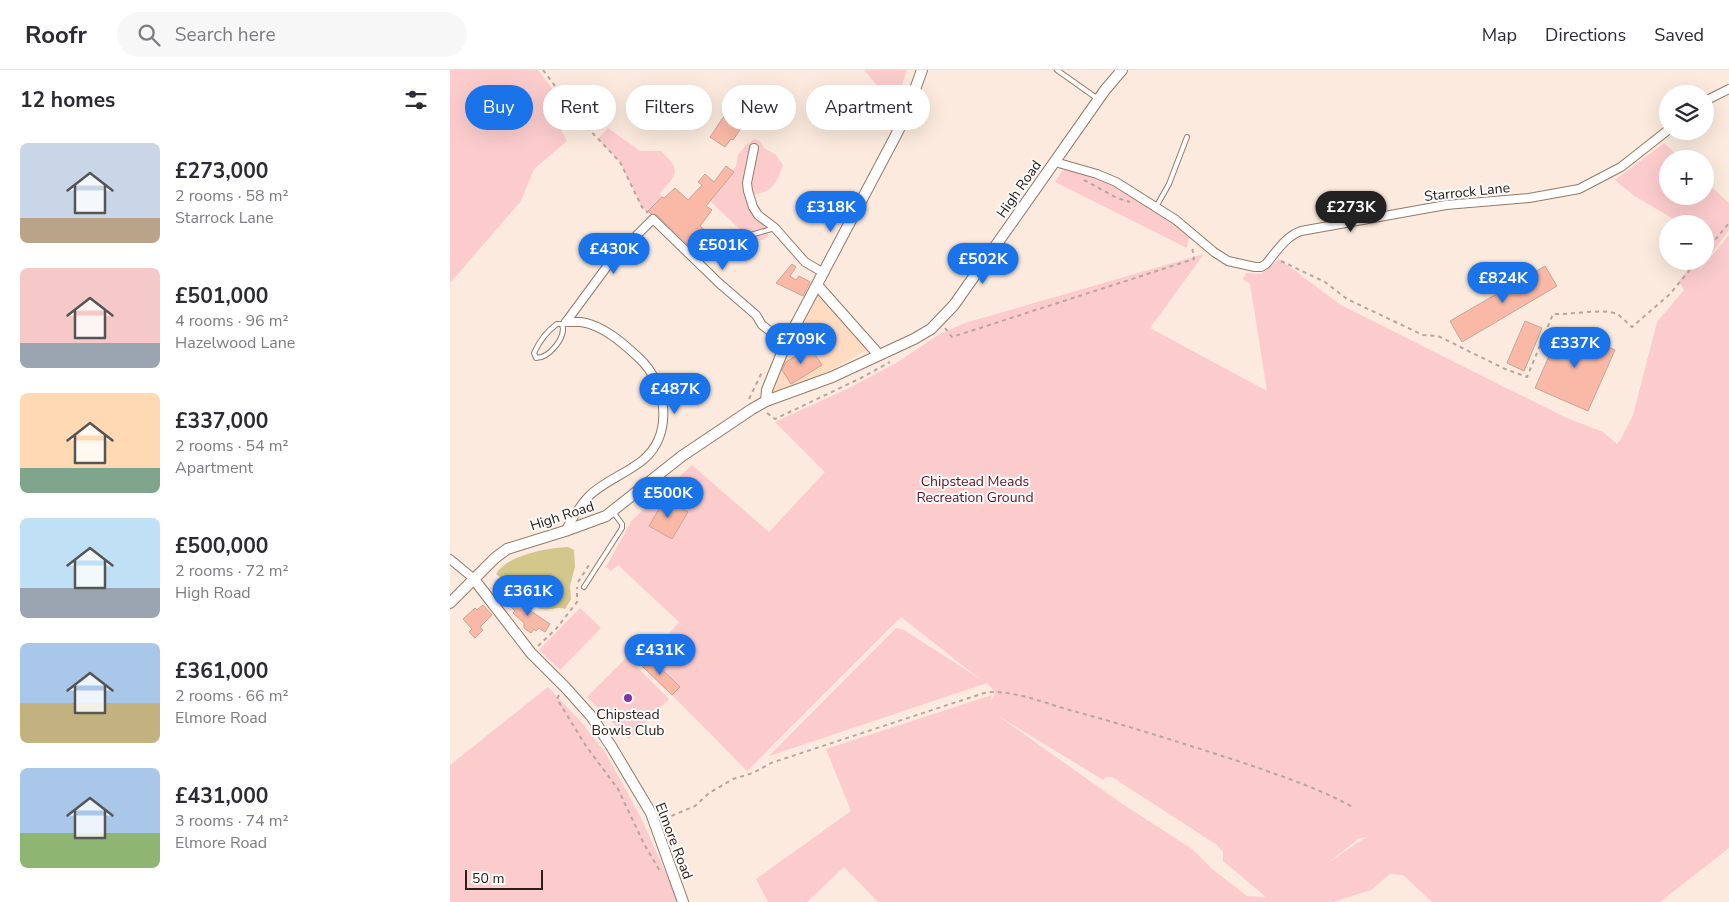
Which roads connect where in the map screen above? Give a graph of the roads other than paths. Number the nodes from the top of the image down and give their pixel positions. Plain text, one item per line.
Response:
1 (922, 70) edge
2 (1057, 70) edge
3 (1122, 70) edge
4 (1729, 89) edge
5 (1714, 96) edge
6 (1098, 100) junction
7 (1187, 137) dead end
8 (1659, 137) edge
9 (754, 148) dead end
10 (1055, 162) junction
11 (1156, 207) junction
12 (775, 228) junction
13 (747, 236) dead end
14 (824, 273) junction
15 (817, 285) junction
16 (564, 323) junction
17 (786, 343) junction
18 (879, 356) junction
19 (764, 405) junction
20 (612, 512) junction
21 (565, 531) junction
22 (450, 559) edge
23 (473, 578) junction
24 (584, 587) dead end
25 (450, 603) edge
26 (683, 902) edge

1 - 14 street
2 - 6 lane
3 - 6 street, High Road
4 - 5 street
6 - 10 street, High Road
7 - 11 lane
8 - 11 street, Starrock Lane
9 - 12 street
10 - 11 street, Starrock Lane
10 - 18 street, High Road
12 - 13 lane
12 - 14 street
14 - 15 street
15 - 17 street
15 - 18 street
16 - 16 lane
16 - 17 street
16 - 21 street
17 - 19 street
18 - 19 street, High Road
19 - 20 street, High Road
20 - 21 street, High Road
20 - 24 lane
21 - 23 street, High Road
22 - 23 street
23 - 25 street, High Road
23 - 26 street, Elmore Road

